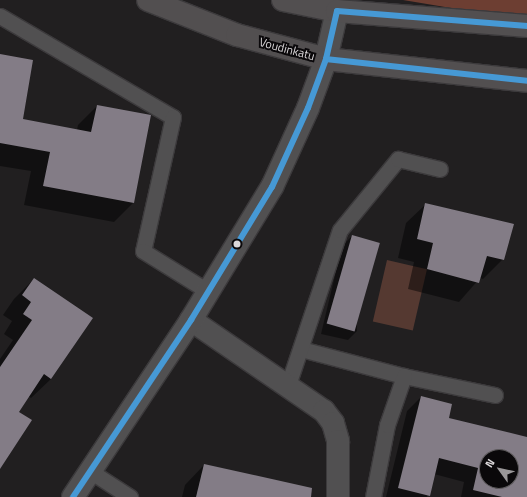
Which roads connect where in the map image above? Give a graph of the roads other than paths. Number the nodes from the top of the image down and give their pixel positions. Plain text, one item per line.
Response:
1 (148, 0) edge
2 (283, 0) edge
3 (337, 11) junction
4 (0, 16) edge
5 (527, 26) edge
6 (326, 59) junction
7 (527, 81) edge
8 (440, 169) dead end
9 (209, 292) junction
10 (191, 320) junction
11 (301, 349) junction
12 (404, 376) junction
13 (288, 385) junction
14 (496, 395) dead end
15 (90, 471) junction
16 (73, 497) edge
17 (130, 497) edge
18 (338, 497) edge
19 (373, 497) edge

1 - 6 main road, Voudinkatu
2 - 3 main road
3 - 5 main road
3 - 6 street
4 - 9 lane
6 - 7 main road, Voudinkatu
6 - 9 street
8 - 11 lane
9 - 10 street
10 - 13 street
10 - 15 street
11 - 12 lane
11 - 13 lane
12 - 14 lane
12 - 19 lane
13 - 18 street
15 - 16 street
15 - 17 lane

